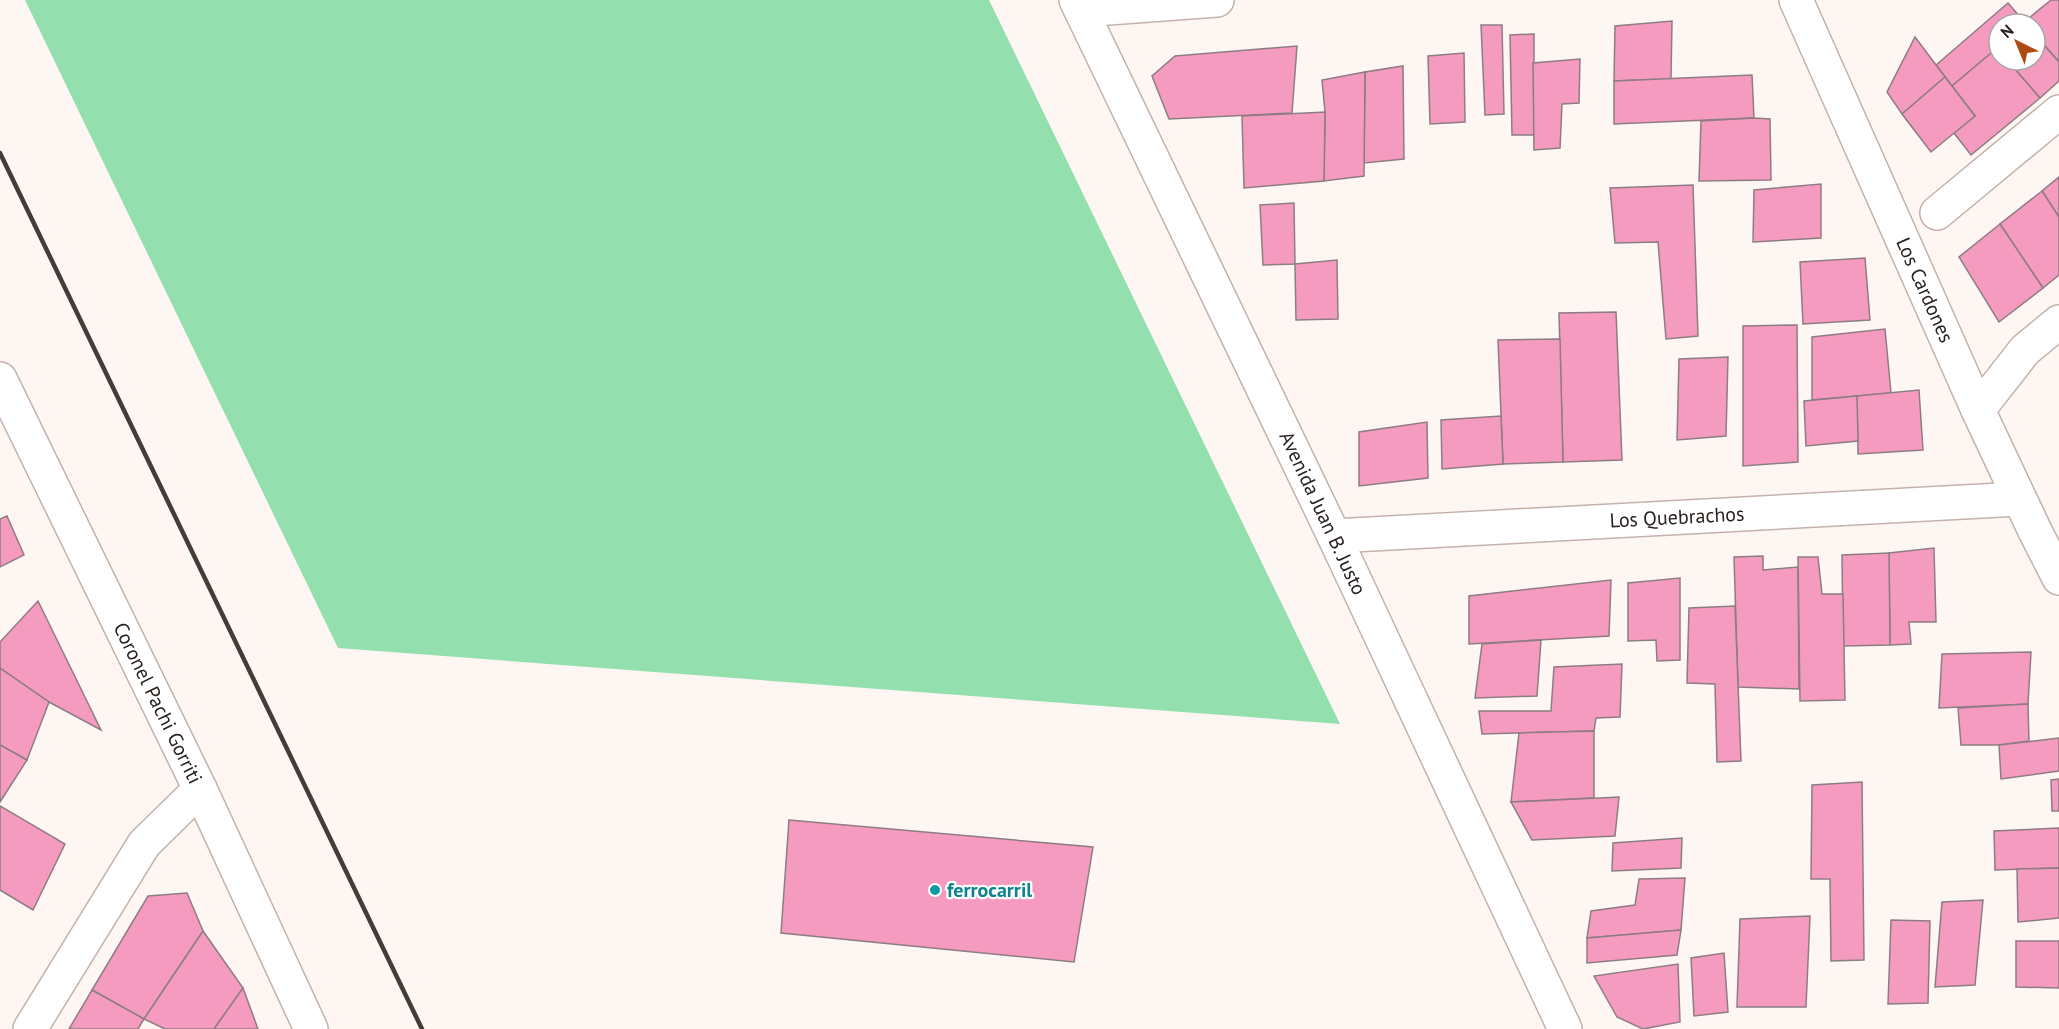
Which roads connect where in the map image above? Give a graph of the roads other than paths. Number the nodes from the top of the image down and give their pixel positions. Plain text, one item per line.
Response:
1 (1217, 0) edge
2 (1796, 0) edge
3 (1079, 5) edge
4 (2059, 112) edge
5 (1937, 213) dead end
6 (2059, 322) edge
7 (0, 379) edge
8 (1978, 410) junction
9 (2019, 499) junction
10 (2047, 524) edge
11 (1335, 536) junction
12 (2059, 578) edge
13 (200, 789) junction
14 (30, 1029) edge
15 (311, 1029) edge
16 (1565, 1029) edge

1 - 3 street
2 - 8 street, Los Cardones
3 - 11 street, Avenida Juan B. Justo
4 - 5 street
6 - 8 street
7 - 13 street, Coronel Pachi Gorriti
8 - 9 street, Los Cardones
9 - 10 street, Los Cardones
9 - 11 street, Los Quebrachos
10 - 12 street, Los Cardones
11 - 16 street, Avenida Juan B. Justo
13 - 14 street
13 - 15 street, Coronel Pachi Gorriti

